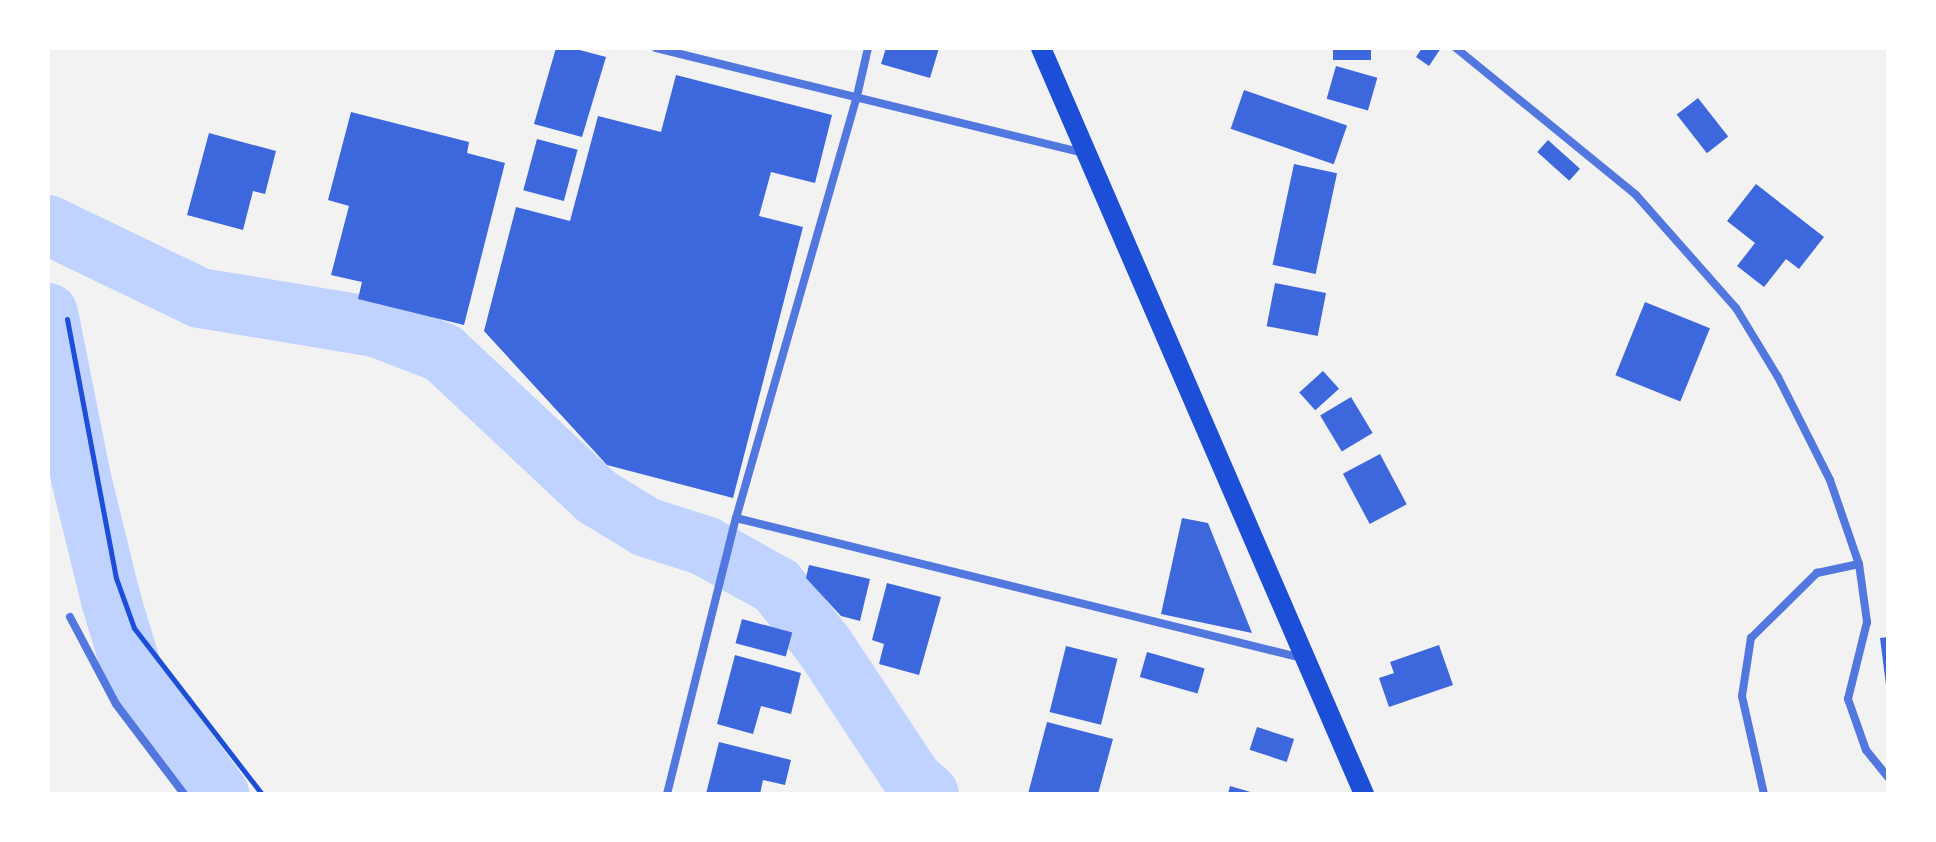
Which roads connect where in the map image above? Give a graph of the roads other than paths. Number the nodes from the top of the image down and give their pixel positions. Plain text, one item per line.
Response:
1 (656, 48) edge
2 (868, 48) edge
3 (1041, 48) edge
4 (1456, 48) edge
5 (857, 96) junction
6 (1088, 154) junction
7 (736, 518) junction
8 (1859, 564) junction
9 (70, 617) dead end
10 (1308, 660) junction
11 (1888, 777) edge
12 (184, 794) edge
13 (667, 794) edge
14 (1364, 794) edge
15 (1764, 794) edge

1 - 5 street
2 - 5 street
3 - 6 main road
4 - 8 street
5 - 6 street
5 - 7 street
6 - 10 main road
7 - 10 street
7 - 13 street
8 - 11 street
8 - 15 street
9 - 12 street
10 - 14 main road

